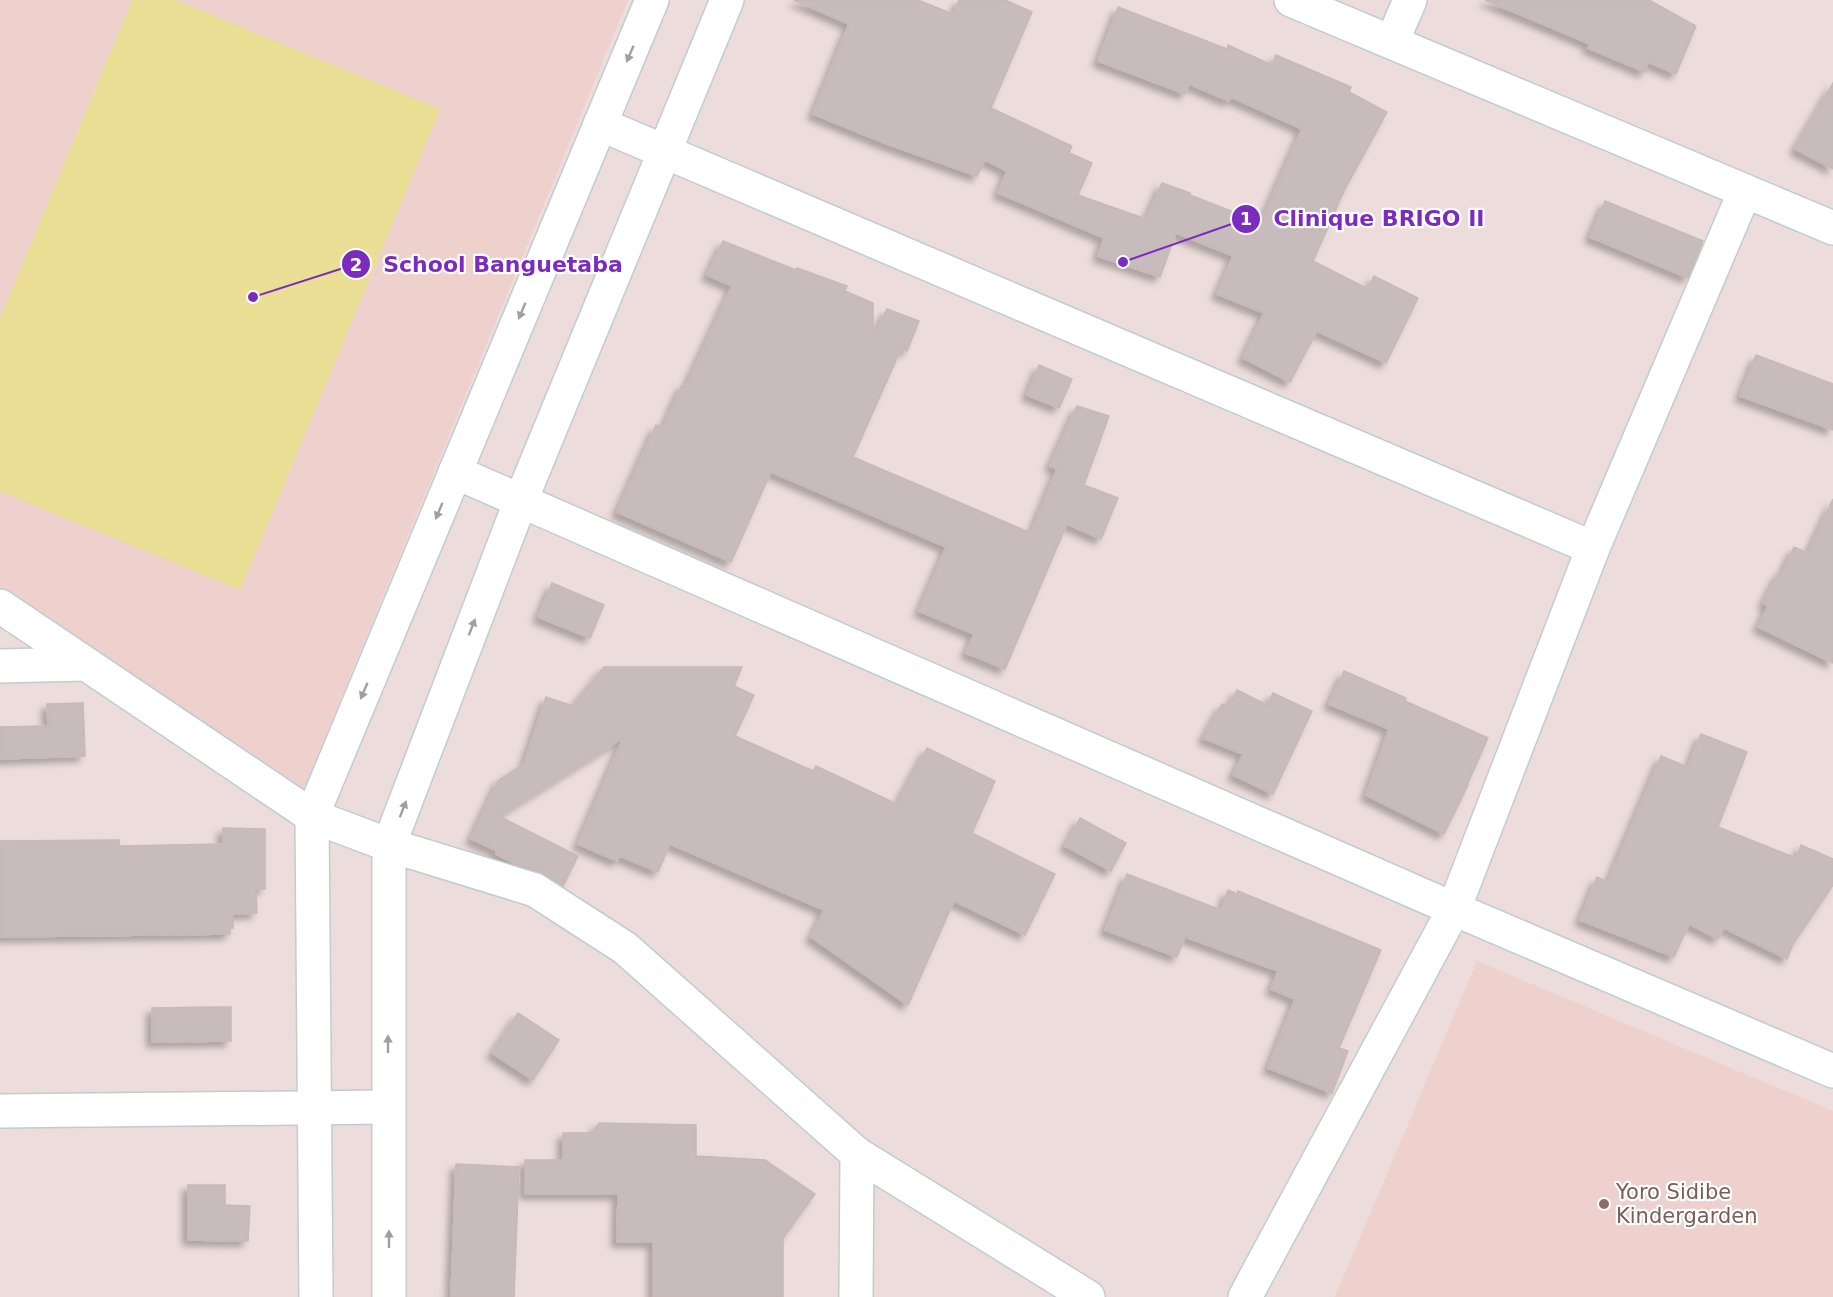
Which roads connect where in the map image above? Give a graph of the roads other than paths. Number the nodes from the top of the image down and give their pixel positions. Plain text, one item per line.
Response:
1 (652, 0) edge
2 (727, 0) edge
3 (1291, 0) edge
4 (1410, 0) edge
5 (1392, 42) junction
6 (600, 124) junction
7 (664, 152) junction
8 (1745, 191) junction
9 (1833, 228) edge
10 (456, 472) junction
11 (521, 500) junction
12 (1593, 548) junction
13 (0, 606) edge
14 (86, 664) junction
15 (0, 666) edge
16 (312, 816) junction
17 (389, 845) junction
18 (1454, 909) junction
19 (1833, 1071) edge
20 (314, 1107) junction
21 (388, 1107) junction
22 (0, 1111) edge
23 (857, 1154) junction
24 (316, 1297) edge
25 (389, 1297) edge
26 (856, 1297) edge
27 (1088, 1297) edge
28 (1245, 1297) edge

1 -> 6 street
2 - 7 street
3 - 5 street
4 - 5 street
5 - 8 street
6 - 7 street
6 -> 10 street
7 - 11 street
7 - 12 street
8 - 9 street
8 - 12 street
10 - 11 street
10 -> 16 street
17 -> 11 street
11 - 18 street
12 - 18 street
13 - 14 street
14 - 15 street
14 - 16 street
16 - 17 street
16 - 20 street
21 -> 17 street
17 - 23 street
18 - 19 street
18 - 28 street
20 - 21 street
20 - 22 street
20 - 24 street
25 -> 21 street
23 - 26 street
23 - 27 street

